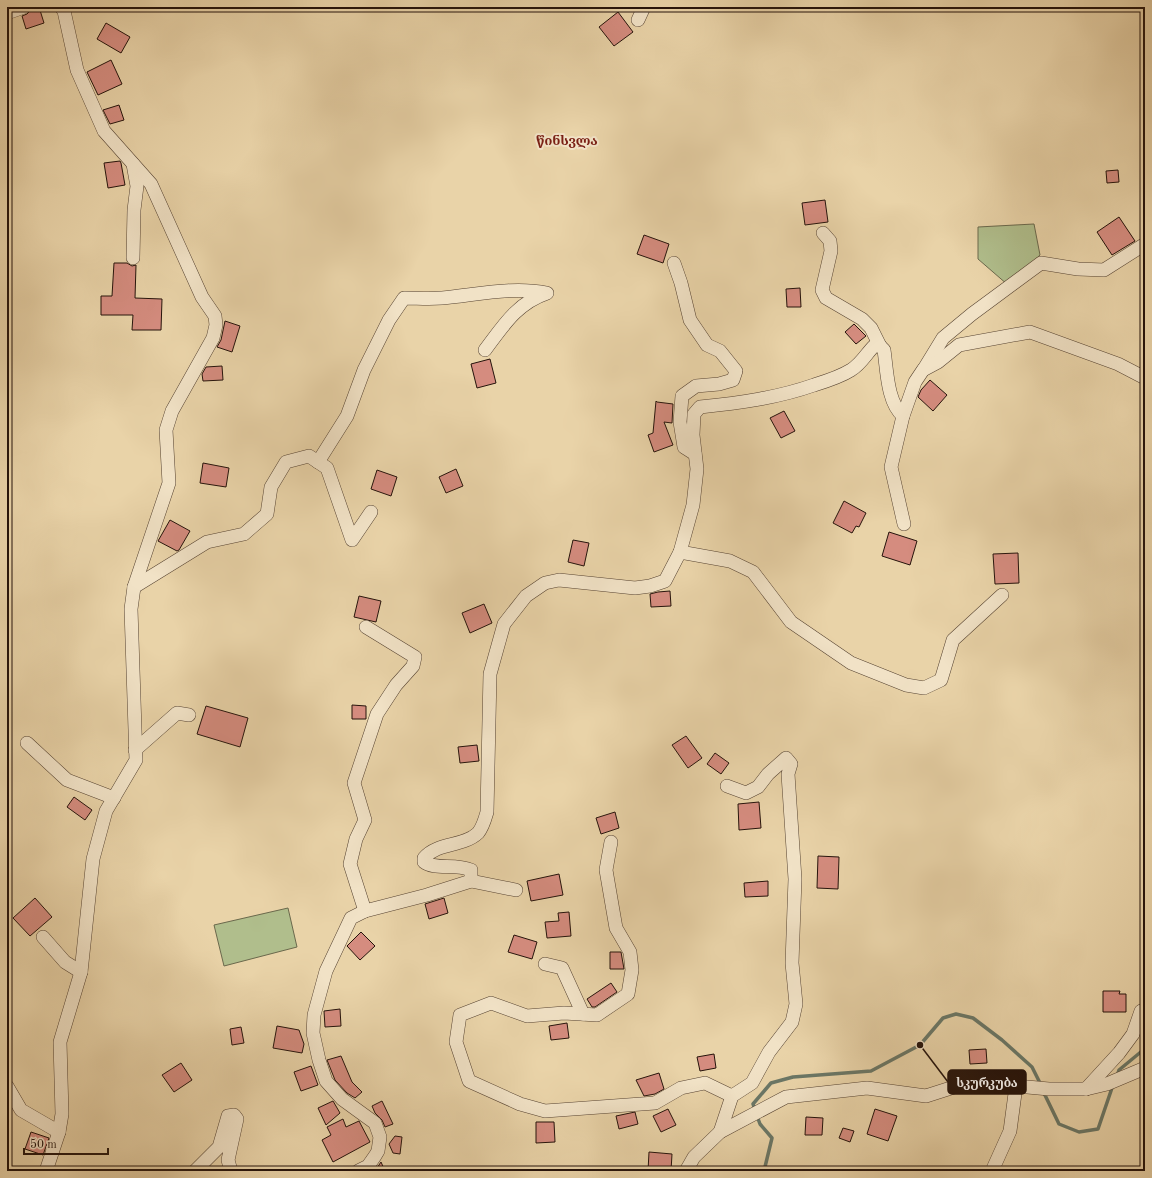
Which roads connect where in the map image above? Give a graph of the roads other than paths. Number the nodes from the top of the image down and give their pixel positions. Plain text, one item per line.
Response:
1 (24, 7) edge
2 (61, 7) edge
3 (644, 7) edge
4 (7, 13) edge
5 (638, 20) dead end
6 (133, 164) junction
7 (823, 233) dead end
8 (1145, 244) edge
9 (133, 258) dead end
10 (674, 263) dead end
11 (880, 346) junction
12 (485, 350) dead end
13 (923, 370) junction
14 (1145, 378) edge
15 (903, 416) junction
16 (695, 454) junction
17 (318, 462) junction
18 (371, 512) dead end
19 (904, 524) dead end
20 (680, 552) junction
21 (134, 587) junction
22 (1002, 595) dead end
23 (366, 627) dead end
24 (189, 715) dead end
25 (27, 743) dead end
26 (135, 750) junction
27 (727, 786) dead end
28 (114, 798) junction
29 (611, 842) dead end
30 (471, 881) junction
31 (516, 890) dead end
32 (365, 911) junction
33 (43, 937) dead end
34 (545, 964) dead end
35 (81, 972) junction
36 (1141, 1011) dead end
37 (583, 1014) junction
38 (1145, 1068) edge
39 (7, 1086) edge
40 (1016, 1086) junction
41 (1086, 1089) junction
42 (732, 1096) junction
43 (59, 1132) junction
44 (720, 1132) junction
45 (46, 1171) edge
46 (195, 1171) edge
47 (231, 1171) edge
48 (358, 1171) edge
49 (686, 1171) edge
50 (992, 1171) edge

1 - 4 street
2 - 6 street
3 - 5 street
6 - 9 street
6 - 21 street
7 - 11 street
8 - 13 street
10 - 16 street
11 - 15 street
11 - 16 street
12 - 17 street
13 - 14 street
13 - 15 street
15 - 19 street
16 - 20 street
17 - 18 street
17 - 21 street
20 - 22 street
20 - 30 street
21 - 26 street
23 - 32 street
24 - 26 street
25 - 28 street
26 - 28 street
27 - 42 street
28 - 35 street
29 - 37 street
30 - 31 street
30 - 32 street
32 - 48 street
33 - 35 street
34 - 37 street
35 - 43 street
36 - 41 street
37 - 42 street
38 - 41 street
39 - 43 street
40 - 41 street
40 - 44 street
40 - 50 street
42 - 44 street
43 - 45 street
44 - 49 street
46 - 47 street

